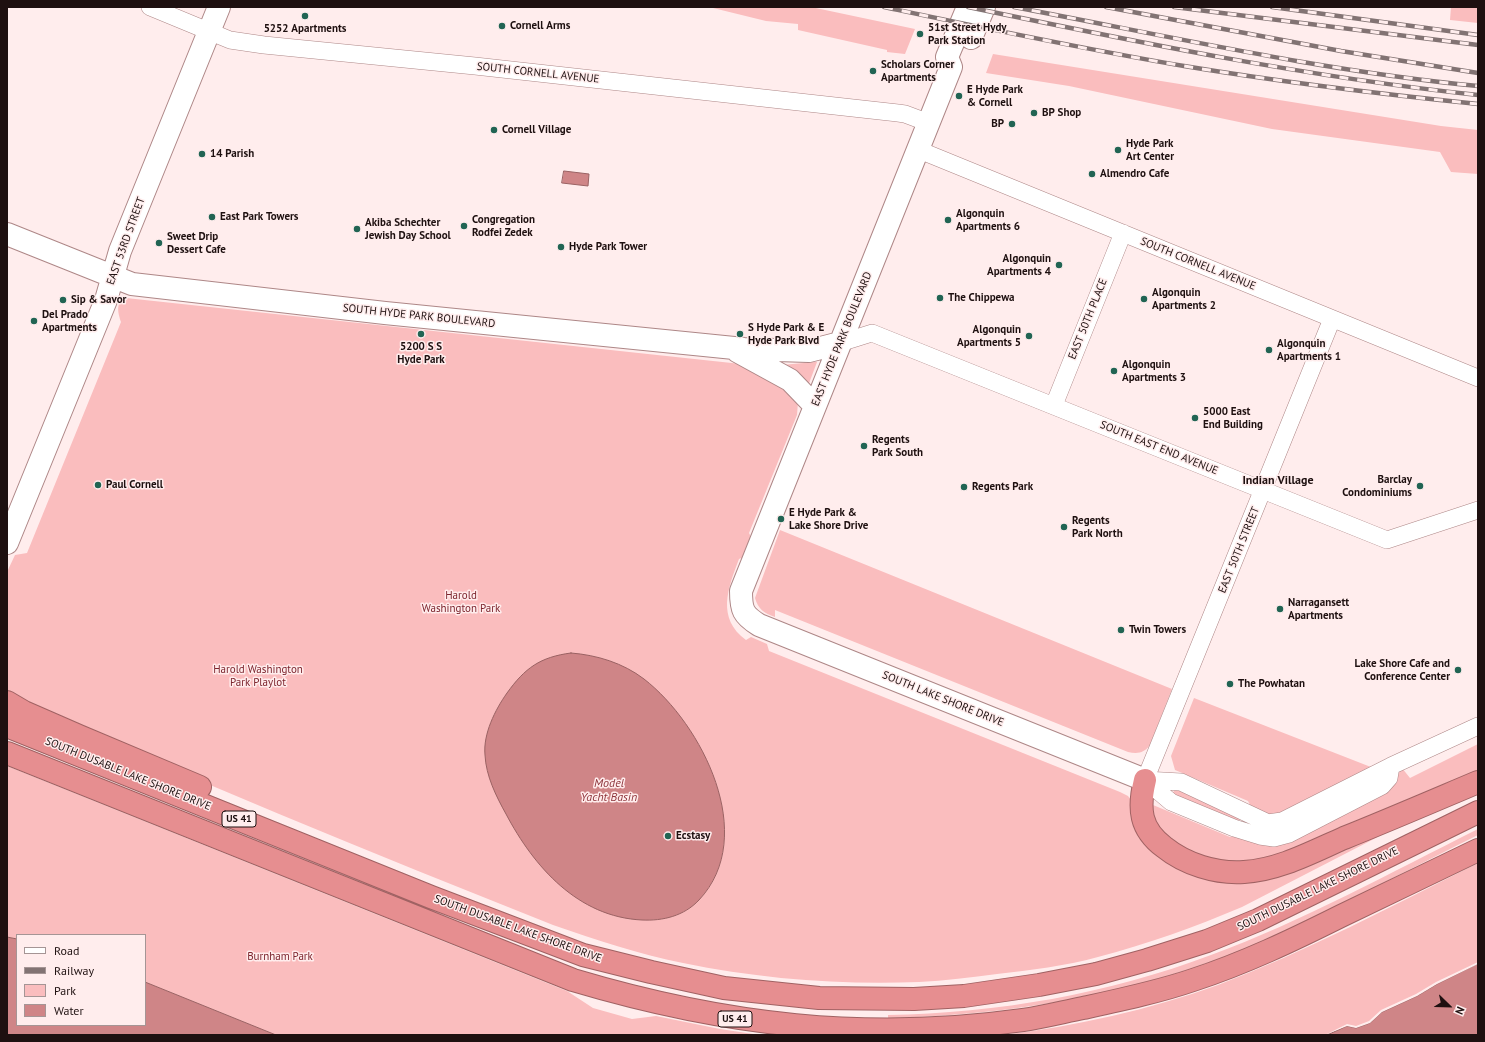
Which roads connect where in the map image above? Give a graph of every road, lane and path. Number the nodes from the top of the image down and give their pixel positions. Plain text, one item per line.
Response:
1 (150, 7) edge
2 (218, 7) edge
3 (968, 7) edge
4 (984, 7) edge
5 (209, 31) junction
6 (952, 67) junction
7 (929, 123) junction
8 (919, 150) junction
9 (1123, 233) junction
10 (7, 234) edge
11 (112, 276) junction
12 (1332, 319) junction
13 (840, 343) junction
14 (731, 347) junction
15 (1478, 378) edge
16 (1054, 405) junction
17 (815, 406) junction
18 (1263, 490) junction
19 (1478, 510) edge
20 (7, 543) edge
21 (744, 613) joint
22 (7, 702) edge
23 (7, 726) edge
24 (1478, 726) edge
25 (7, 754) edge
26 (1391, 766) junction
27 (1145, 780) junction
28 (1478, 782) edge
29 (1247, 812) junction
30 (1478, 812) edge
31 (1239, 829) junction
32 (1478, 850) edge
33 (472, 913) junction

1 - 5 street, SOUTH CORNELL AVENUE
2 - 5 street, EAST 53RD STREET
3 - 6 street, EAST HYDE PARK BOULEVARD
4 - 6 street, EAST HYDE PARK BOULEVARD
5 - 7 street, SOUTH CORNELL AVENUE
5 - 11 street, EAST 53RD STREET
6 - 7 street, EAST HYDE PARK BOULEVARD
7 - 8 street, EAST HYDE PARK BOULEVARD
8 - 9 street, SOUTH CORNELL AVENUE
8 - 13 street, EAST HYDE PARK BOULEVARD
9 - 12 street, SOUTH CORNELL AVENUE
9 - 16 street, EAST 50TH PLACE
10 - 11 street, SOUTH HYDE PARK BOULEVARD
11 - 14 street, SOUTH HYDE PARK BOULEVARD
11 - 20 street, EAST 53RD STREET
12 - 15 street, SOUTH CORNELL AVENUE
12 - 18 street, EAST 50TH STREET
13 - 14 street, SOUTH HYDE PARK BOULEVARD
13 - 16 street, SOUTH EAST END AVENUE
13 - 17 street, EAST HYDE PARK BOULEVARD
14 - 17 street
16 - 18 street, SOUTH EAST END AVENUE
17 - 21 street, EAST HYDE PARK BOULEVARD
18 - 19 street, SOUTH EAST END AVENUE
18 - 27 street, EAST 50TH STREET
21 - 27 street, SOUTH LAKE SHORE DRIVE
22 - 33 highway
23 - 33 highway, SOUTH DUSABLE LAKE SHORE DRIVE / US 41
24 - 26 street
25 - 32 highway, US 41
26 - 29 street
26 - 31 street
27 - 28 highway
27 - 29 street
27 - 31 street
29 - 31 street
30 - 33 highway, SOUTH DUSABLE LAKE SHORE DRIVE / US 41

